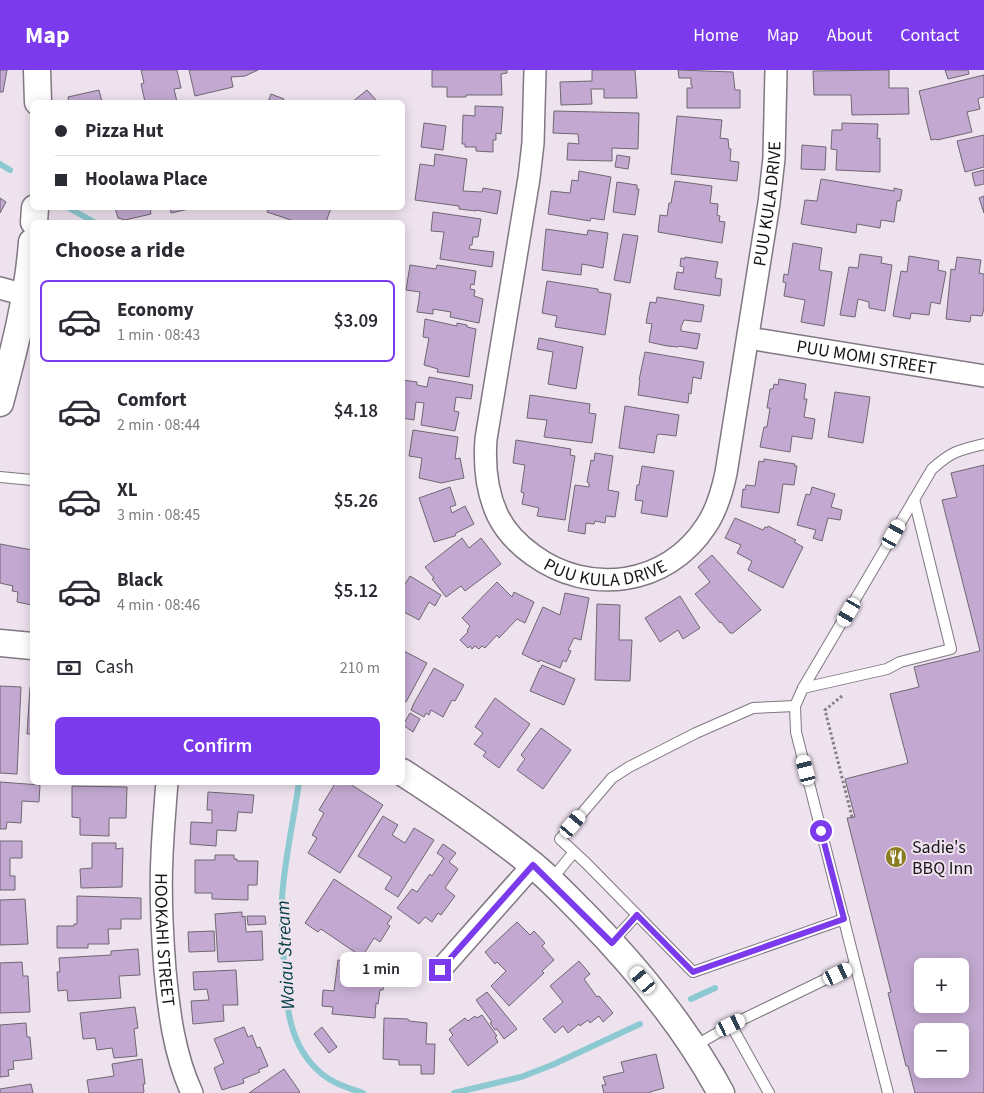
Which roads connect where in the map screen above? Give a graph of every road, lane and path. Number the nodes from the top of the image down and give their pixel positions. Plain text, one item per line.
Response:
1 (37, 70) edge
2 (535, 70) edge
3 (776, 70) edge
4 (38, 100) edge
5 (30, 257) edge
6 (0, 288) edge
7 (25, 295) junction
8 (748, 338) junction
9 (984, 376) edge
10 (0, 403) edge
11 (984, 444) edge
12 (0, 477) edge
13 (30, 480) edge
14 (914, 500) junction
15 (0, 642) edge
16 (30, 646) edge
17 (803, 688) junction
18 (846, 692) dead end
19 (795, 706) junction
20 (405, 774) edge
21 (167, 785) edge
22 (852, 817) dead end
23 (574, 852) junction
24 (542, 873) junction
25 (637, 915) junction
26 (844, 919) junction
27 (612, 943) junction
28 (855, 965) junction
29 (440, 970) dead end
30 (731, 1025) junction
31 (693, 1047) junction
32 (192, 1093) edge
33 (720, 1093) edge
34 (768, 1093) edge
35 (888, 1093) edge

1 - 4 street
2 - 8 street, PUU KULA DRIVE
3 - 8 street, PUU KULA DRIVE
5 - 7 street
6 - 7 street
7 - 10 street
8 - 9 street, PUU MOMI STREET
11 - 14 lane
12 - 13 lane
14 - 17 lane
14 - 17 lane
15 - 16 street
17 - 19 lane
18 - 22 path
19 - 23 lane
19 - 26 lane
20 - 24 street
21 - 32 street, HOOKAHI STREET
23 - 24 lane
23 - 25 lane
24 - 27 street
24 - 29 street
25 - 26 lane
25 - 27 lane
26 - 28 lane
27 - 31 street
28 - 30 lane
28 - 35 lane
30 - 31 lane
30 - 34 lane
31 - 33 street

